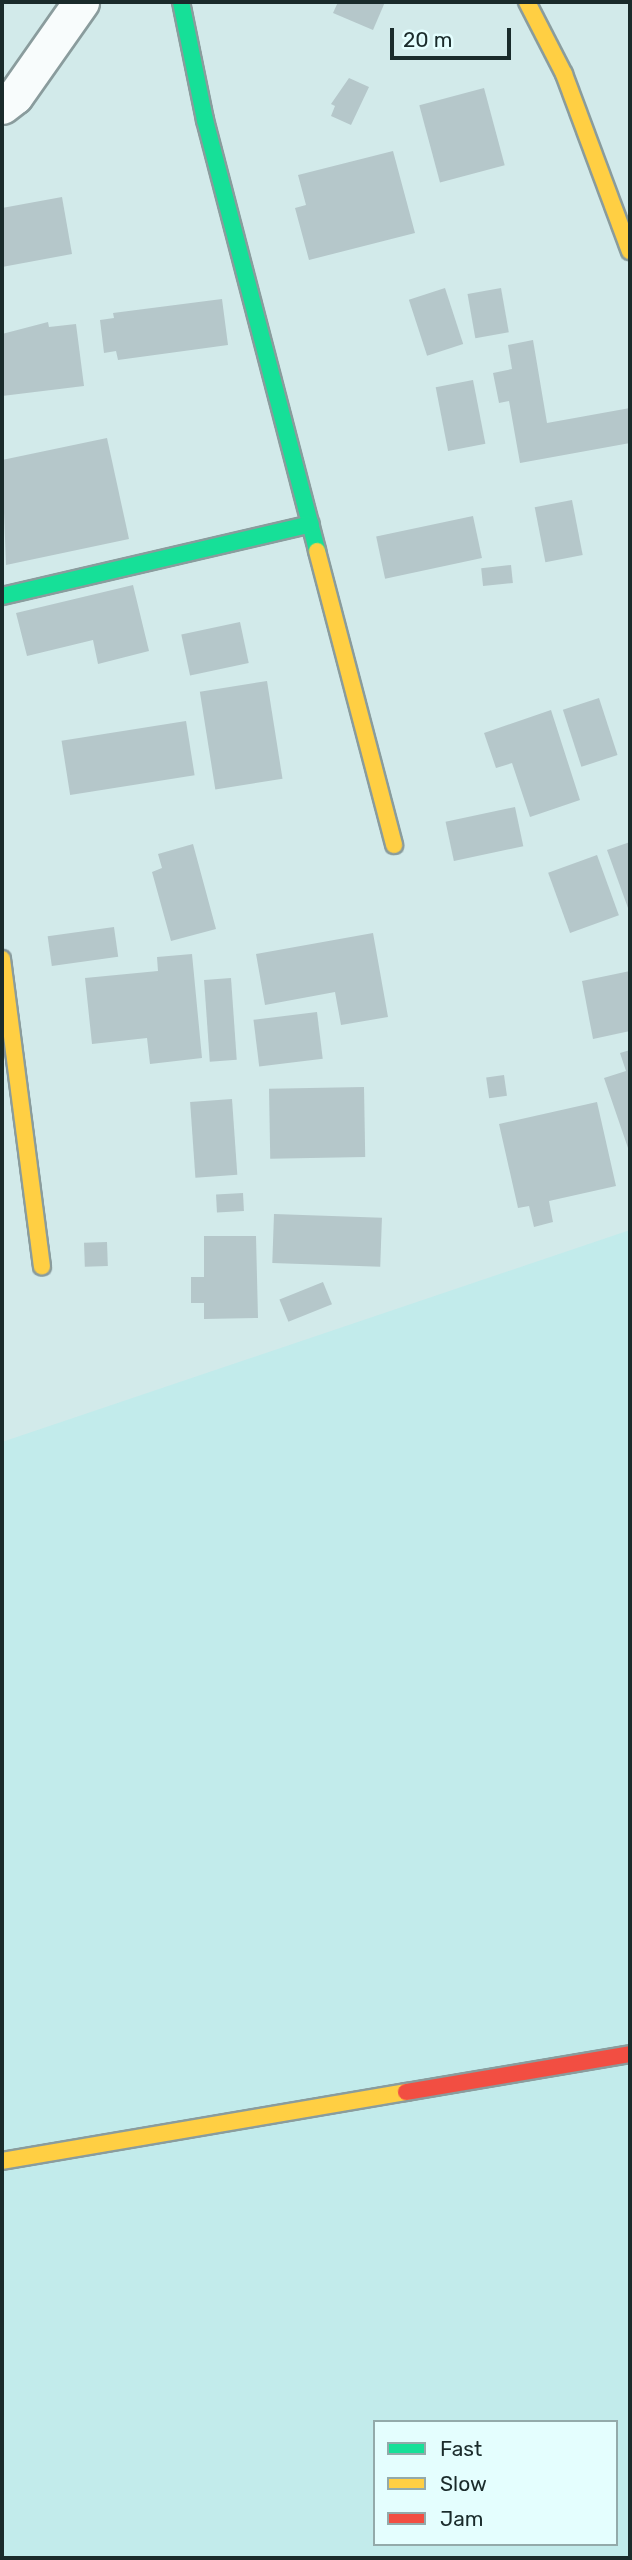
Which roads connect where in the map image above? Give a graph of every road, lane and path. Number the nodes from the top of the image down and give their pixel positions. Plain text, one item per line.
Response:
1 (81, 2) edge
2 (181, 2) edge
3 (527, 2) edge
4 (2, 106) edge
5 (630, 251) edge
6 (311, 524) junction
7 (2, 596) edge
8 (394, 845) dead end
9 (2, 959) edge
10 (42, 1266) dead end
11 (630, 2054) edge
12 (2, 2161) edge

1 - 4 street
2 - 6 street
3 - 5 street
6 - 7 street
6 - 8 street
9 - 10 street
11 - 12 street

